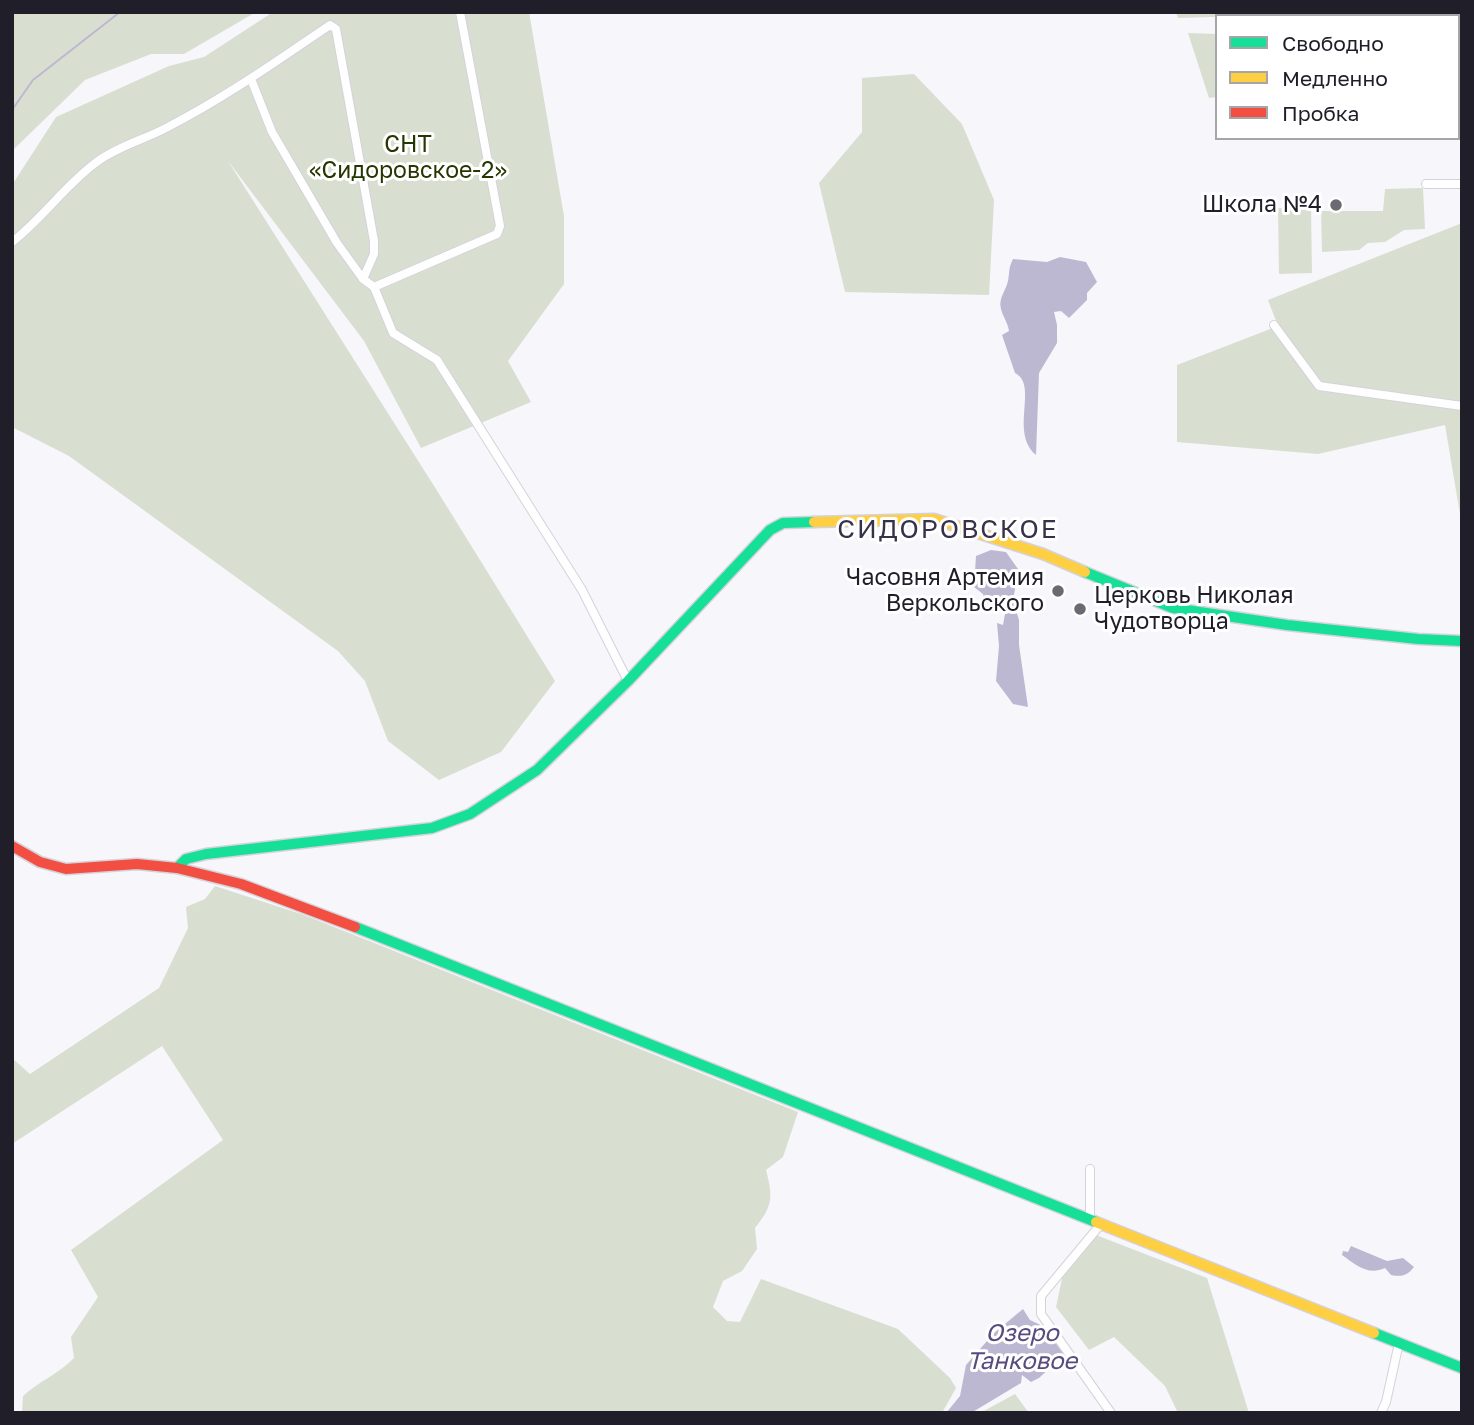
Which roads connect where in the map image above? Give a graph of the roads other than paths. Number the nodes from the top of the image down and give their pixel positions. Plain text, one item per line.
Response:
1 (460, 12) edge
2 (250, 79) junction
3 (1426, 184) dead end
4 (1462, 184) edge
5 (12, 242) edge
6 (363, 279) junction
7 (374, 287) junction
8 (1274, 325) dead end
9 (1462, 406) edge
10 (1462, 640) edge
11 (628, 681) junction
12 (12, 846) edge
13 (177, 868) junction
14 (1090, 1169) dead end
15 (1096, 1222) junction
16 (1399, 1343) junction
17 (1462, 1368) edge
18 (1111, 1413) edge
19 (1381, 1413) edge

1 - 7 street
2 - 5 street
2 - 6 street
2 - 6 street
3 - 4 street
6 - 7 street
7 - 11 street
8 - 9 street
10 - 11 street
11 - 13 street
12 - 13 street
13 - 15 street
14 - 15 street
15 - 16 street
15 - 18 street
16 - 17 street
16 - 19 street

